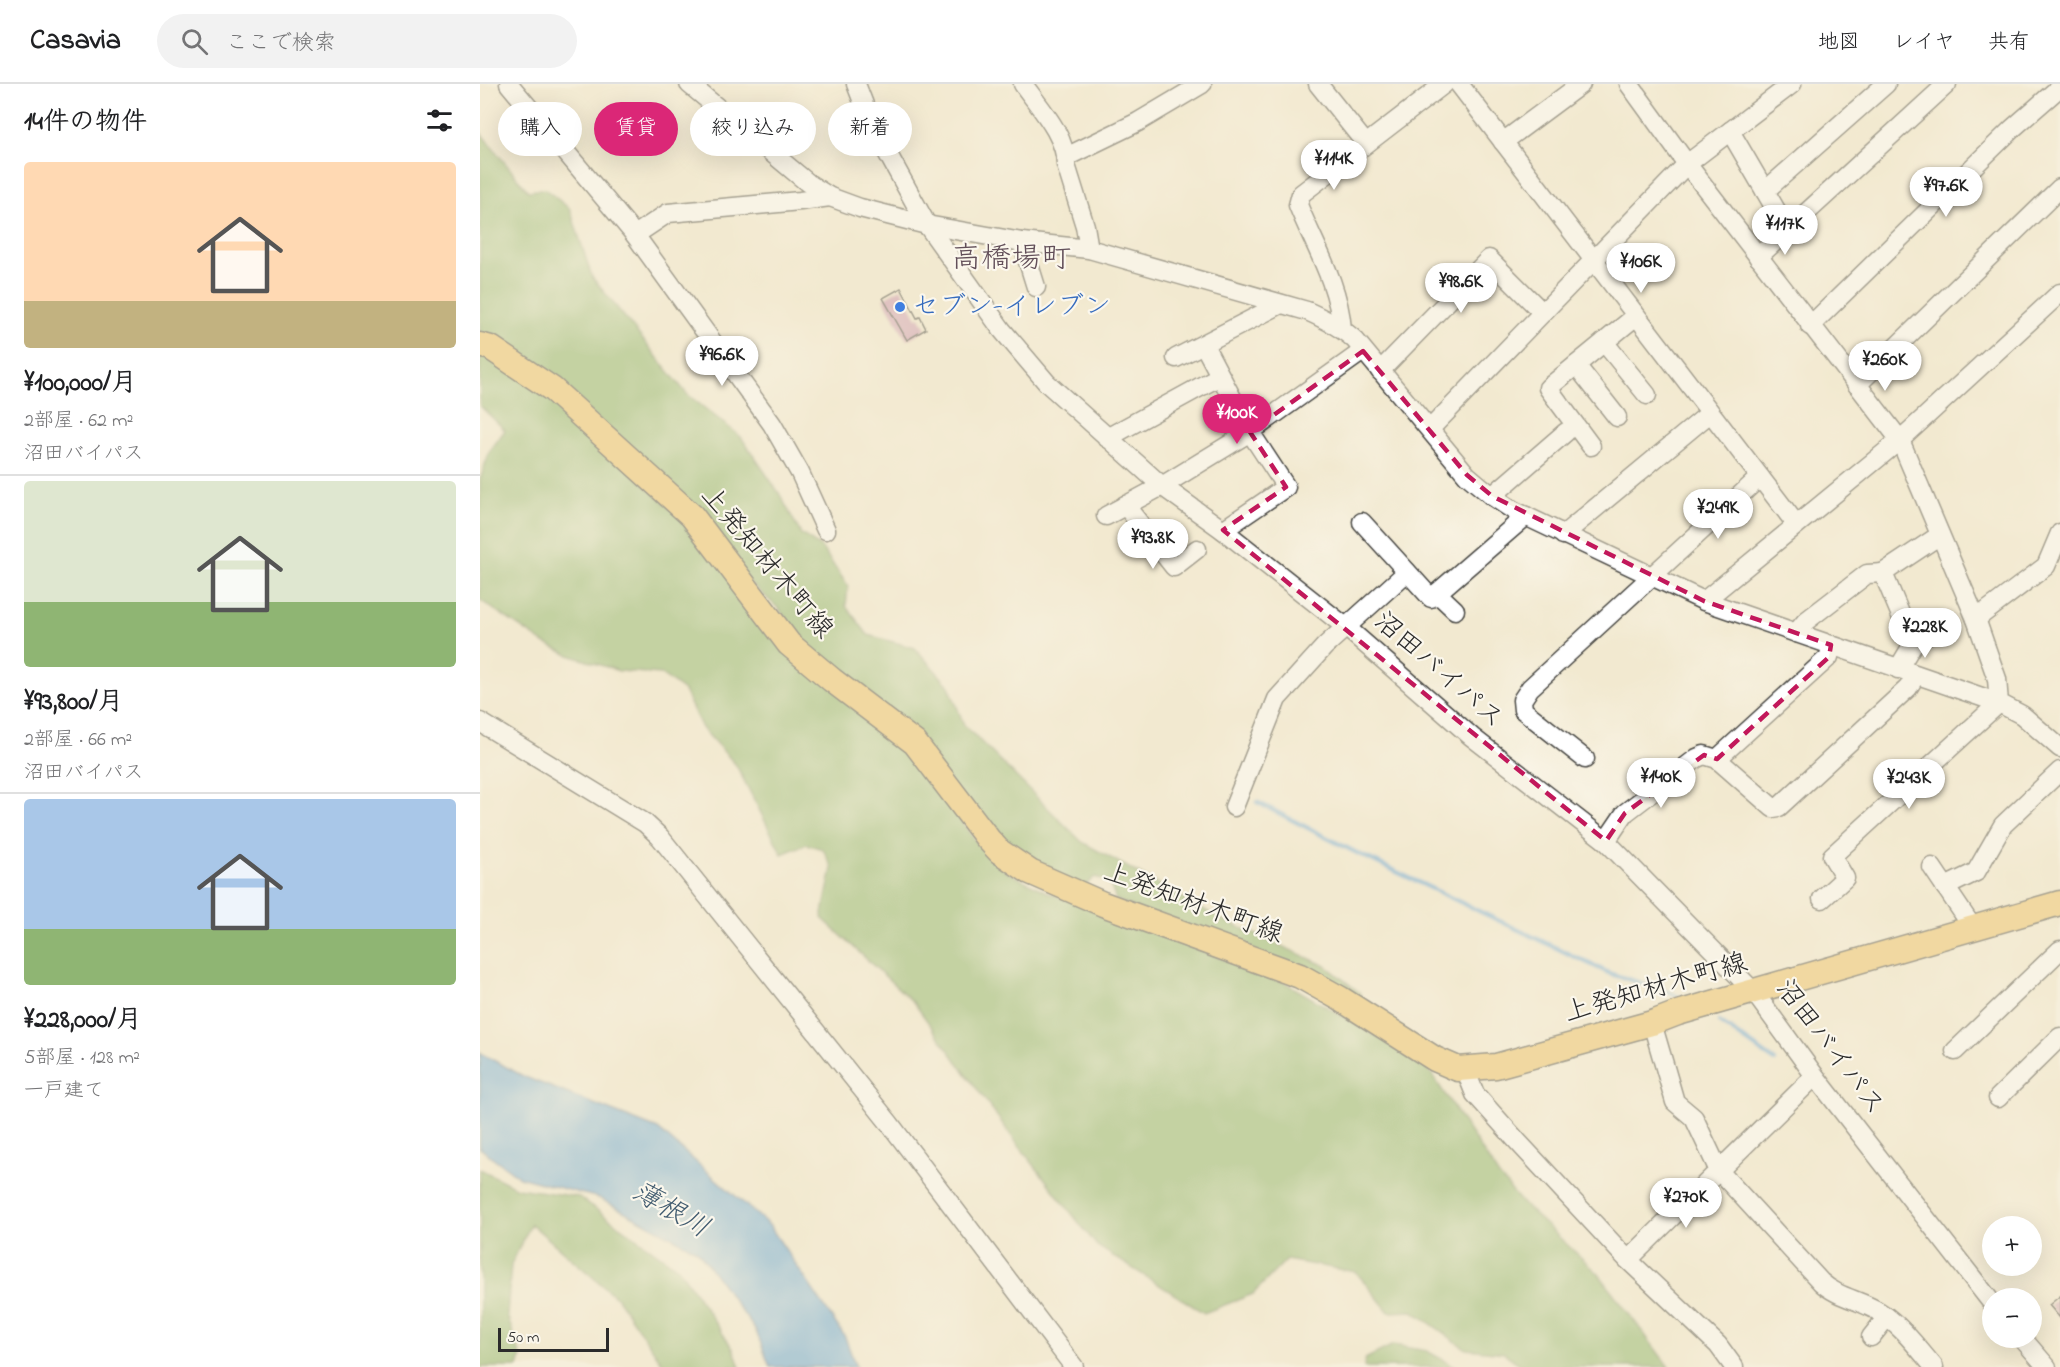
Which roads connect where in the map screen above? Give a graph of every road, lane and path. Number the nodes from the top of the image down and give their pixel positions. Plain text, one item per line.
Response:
1 (509, 84) edge
2 (689, 84) edge
3 (856, 84) edge
4 (1023, 84) edge
5 (1202, 84) edge
6 (1318, 84) edge
7 (1444, 84) edge
8 (1459, 84) edge
9 (1581, 84) edge
10 (1629, 84) edge
11 (1792, 84) edge
12 (1886, 84) edge
13 (1947, 84) edge
14 (2060, 87) edge
15 (1731, 131) junction
16 (1503, 142) junction
17 (1366, 144) junction
18 (1066, 157) junction
19 (1687, 164) junction
20 (2060, 188) edge
21 (1765, 191) junction
22 (830, 197) junction
23 (927, 225) junction
24 (1787, 229) junction
25 (634, 235) junction
26 (1022, 242) junction
27 (1089, 249) junction
28 (1758, 257) junction
29 (1593, 260) junction
30 (1036, 287) dead end
31 (2060, 293) edge
32 (1281, 304) junction
33 (1542, 312) junction
34 (1636, 316) junction
35 (1810, 326) junction
36 (1342, 329) junction
37 (1604, 342) junction
38 (480, 345) edge
39 (1204, 345) junction
40 (1363, 351) junction
41 (1176, 358) dead end
42 (1576, 365) junction
43 (1380, 371) junction
44 (1220, 376) junction
45 (1857, 385) junction
46 (1647, 395) dead end
47 (1710, 413) junction
48 (1617, 417) dead end
49 (1430, 429) junction
50 (1250, 432) junction
51 (1566, 432) dead end
52 (1107, 438) junction
53 (1900, 440) junction
54 (1592, 446) dead end
55 (1760, 477) junction
56 (1162, 486) junction
57 (1492, 496) junction
58 (1125, 505) junction
59 (1106, 516) dead end
60 (1526, 516) junction
61 (1362, 522) dead end
62 (1796, 524) junction
63 (826, 530) dead end
64 (1223, 530) junction
65 (2060, 533) edge
66 (1563, 535) junction
67 (1940, 535) junction
68 (1197, 549) dead end
69 (1407, 572) junction
70 (1883, 573) junction
71 (1656, 577) junction
72 (1437, 593) junction
73 (1704, 601) junction
74 (1455, 610) dead end
75 (1976, 619) junction
76 (1347, 628) junction
77 (1932, 631) dead end
78 (1796, 633) junction
79 (1913, 644) junction
80 (1831, 645) junction
81 (1898, 669) junction
82 (1916, 675) junction
83 (1999, 703) junction
84 (480, 722) edge
85 (2060, 748) edge
86 (1585, 759) dead end
87 (1717, 759) junction
88 (2060, 771) edge
89 (1234, 807) dead end
90 (1606, 841) junction
91 (1932, 867) dead end
92 (1945, 887) junction
93 (1822, 899) dead end
94 (2060, 903) edge
95 (1973, 928) junction
96 (2060, 950) edge
97 (1754, 992) junction
98 (1652, 1023) junction
99 (2060, 1036) edge
100 (1955, 1051) dead end
101 (1469, 1069) junction
102 (1815, 1076) junction
103 (1998, 1098) dead end
104 (1719, 1171) junction
105 (1628, 1260) junction
106 (1982, 1290) edge
107 (1887, 1317) junction
108 (1871, 1337) dead end
109 (2031, 1348) edge
110 (1074, 1367) edge
111 (1734, 1367) edge
112 (1934, 1367) edge
113 (2047, 1367) edge

1 - 25 street
2 - 22 street
3 - 23 street, 沼田バイパス
4 - 18 street
5 - 18 street
6 - 17 street
7 - 17 street
8 - 16 street
9 - 16 street
10 - 19 street
11 - 15 street
12 - 21 street
13 - 24 street
14 - 35 street
15 - 19 street
15 - 21 street
16 - 29 street
17 - 36 street
18 - 27 street
19 - 28 street
19 - 29 street
20 - 45 street
21 - 24 street
22 - 23 street
22 - 25 street
23 - 26 street
23 - 52 street, 沼田バイパス
24 - 28 street
25 - 63 street
26 - 27 street
26 - 30 street
27 - 32 street
28 - 35 street
29 - 33 street
29 - 34 street
31 - 53 street
32 - 36 street
32 - 39 street
33 - 43 street
33 - 49 street
34 - 37 street
34 - 47 street
35 - 45 street
36 - 40 street
37 - 42 street
37 - 46 street
38 - 101 main road, 上発知材木町線
39 - 41 street
39 - 44 street
40 - 43 street
40 - 50 street
42 - 48 street
42 - 54 street
43 - 49 street
44 - 50 street
44 - 52 street
45 - 53 street
47 - 55 street
47 - 66 street
49 - 57 street
50 - 56 street
50 - 64 street
51 - 57 street
52 - 56 street, 沼田バイパス
53 - 62 street
53 - 67 street
55 - 62 street
55 - 71 street
56 - 58 street
56 - 64 street, 沼田バイパス
57 - 60 street
58 - 59 street
58 - 68 street
60 - 66 street
60 - 72 street
61 - 69 street
62 - 73 street
64 - 76 street, 沼田バイパス
65 - 75 street
66 - 71 street
67 - 70 street
67 - 75 street
69 - 72 street
69 - 76 street
70 - 78 street
70 - 79 street
71 - 73 street
71 - 86 street
72 - 74 street
73 - 78 street
75 - 83 street
76 - 89 street
76 - 90 street, 沼田バイパス
77 - 79 street
78 - 80 street
79 - 81 street
80 - 81 street
80 - 87 street
81 - 82 street
82 - 83 street
82 - 87 street
83 - 85 street
83 - 93 street
84 - 110 street
87 - 90 street
88 - 92 street
90 - 97 street, 沼田バイパス
91 - 92 street
92 - 95 street
94 - 95 main road, 上発知材木町線
95 - 97 main road, 上発知材木町線
96 - 100 street
97 - 98 main road, 上発知材木町線
97 - 102 street, 沼田バイパス
98 - 101 main road, 上発知材木町線
98 - 104 street
99 - 103 street
101 - 105 street
102 - 104 street
102 - 106 street, 沼田バイパス
104 - 105 street
104 - 107 street
105 - 111 street
107 - 108 street
107 - 112 street
109 - 113 street

